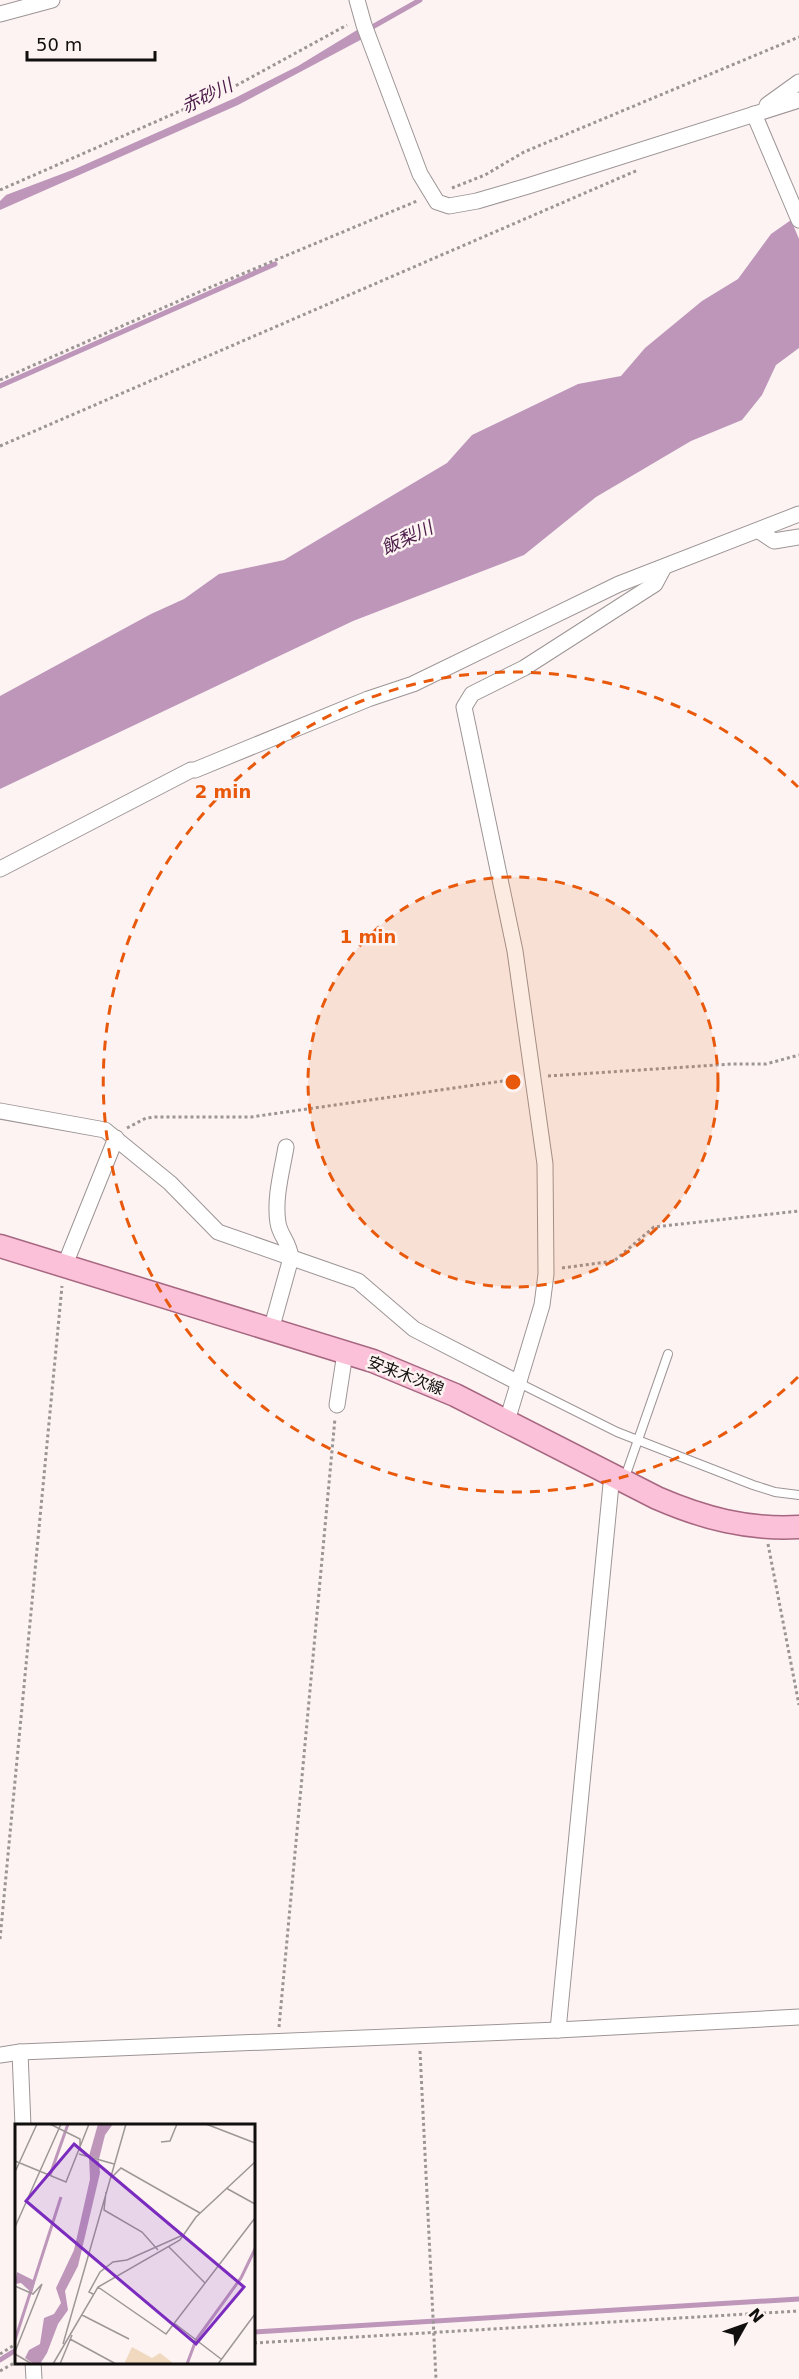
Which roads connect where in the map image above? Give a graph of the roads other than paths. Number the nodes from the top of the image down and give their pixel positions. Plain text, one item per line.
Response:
1 (52, 0) edge
2 (0, 14) edge
3 (363, 19) edge
4 (799, 82) edge
5 (799, 100) edge
6 (757, 118) junction
7 (799, 220) edge
8 (799, 514) edge
9 (759, 531) junction
10 (799, 537) edge
11 (663, 568) junction
12 (0, 869) edge
13 (0, 1111) edge
14 (116, 1138) junction
15 (286, 1147) dead end
16 (0, 1246) edge
17 (291, 1258) junction
18 (64, 1267) junction
19 (270, 1330) junction
20 (345, 1353) junction
21 (668, 1354) dead end
22 (519, 1383) junction
23 (337, 1405) road end
24 (507, 1420) junction
25 (637, 1439) junction
26 (618, 1477) junction
27 (799, 1495) edge
28 (799, 1527) edge
29 (799, 2017) edge
30 (558, 2030) junction
31 (20, 2052) junction
32 (0, 2055) edge
33 (23, 2124) edge
34 (33, 2364) edge
35 (34, 2379) edge

1 - 2 street
3 - 6 street
4 - 6 street
5 - 6 street
6 - 7 street
8 - 9 street
9 - 10 street
9 - 11 street
11 - 12 street
11 - 22 street
13 - 14 street
14 - 17 street
14 - 18 street
15 - 17 street
16 - 18 main road, 安来木次線
17 - 19 street
17 - 22 street
18 - 19 main road, 安来木次線
19 - 20 main road, 安来木次線
20 - 23 street
20 - 24 main road, 安来木次線
21 - 25 lane
22 - 24 street
22 - 25 lane
24 - 26 main road, 安来木次線
25 - 26 lane
25 - 27 lane
26 - 28 main road, 安来木次線
26 - 30 street
29 - 30 street
30 - 31 street
31 - 32 street
31 - 33 street
34 - 35 street

